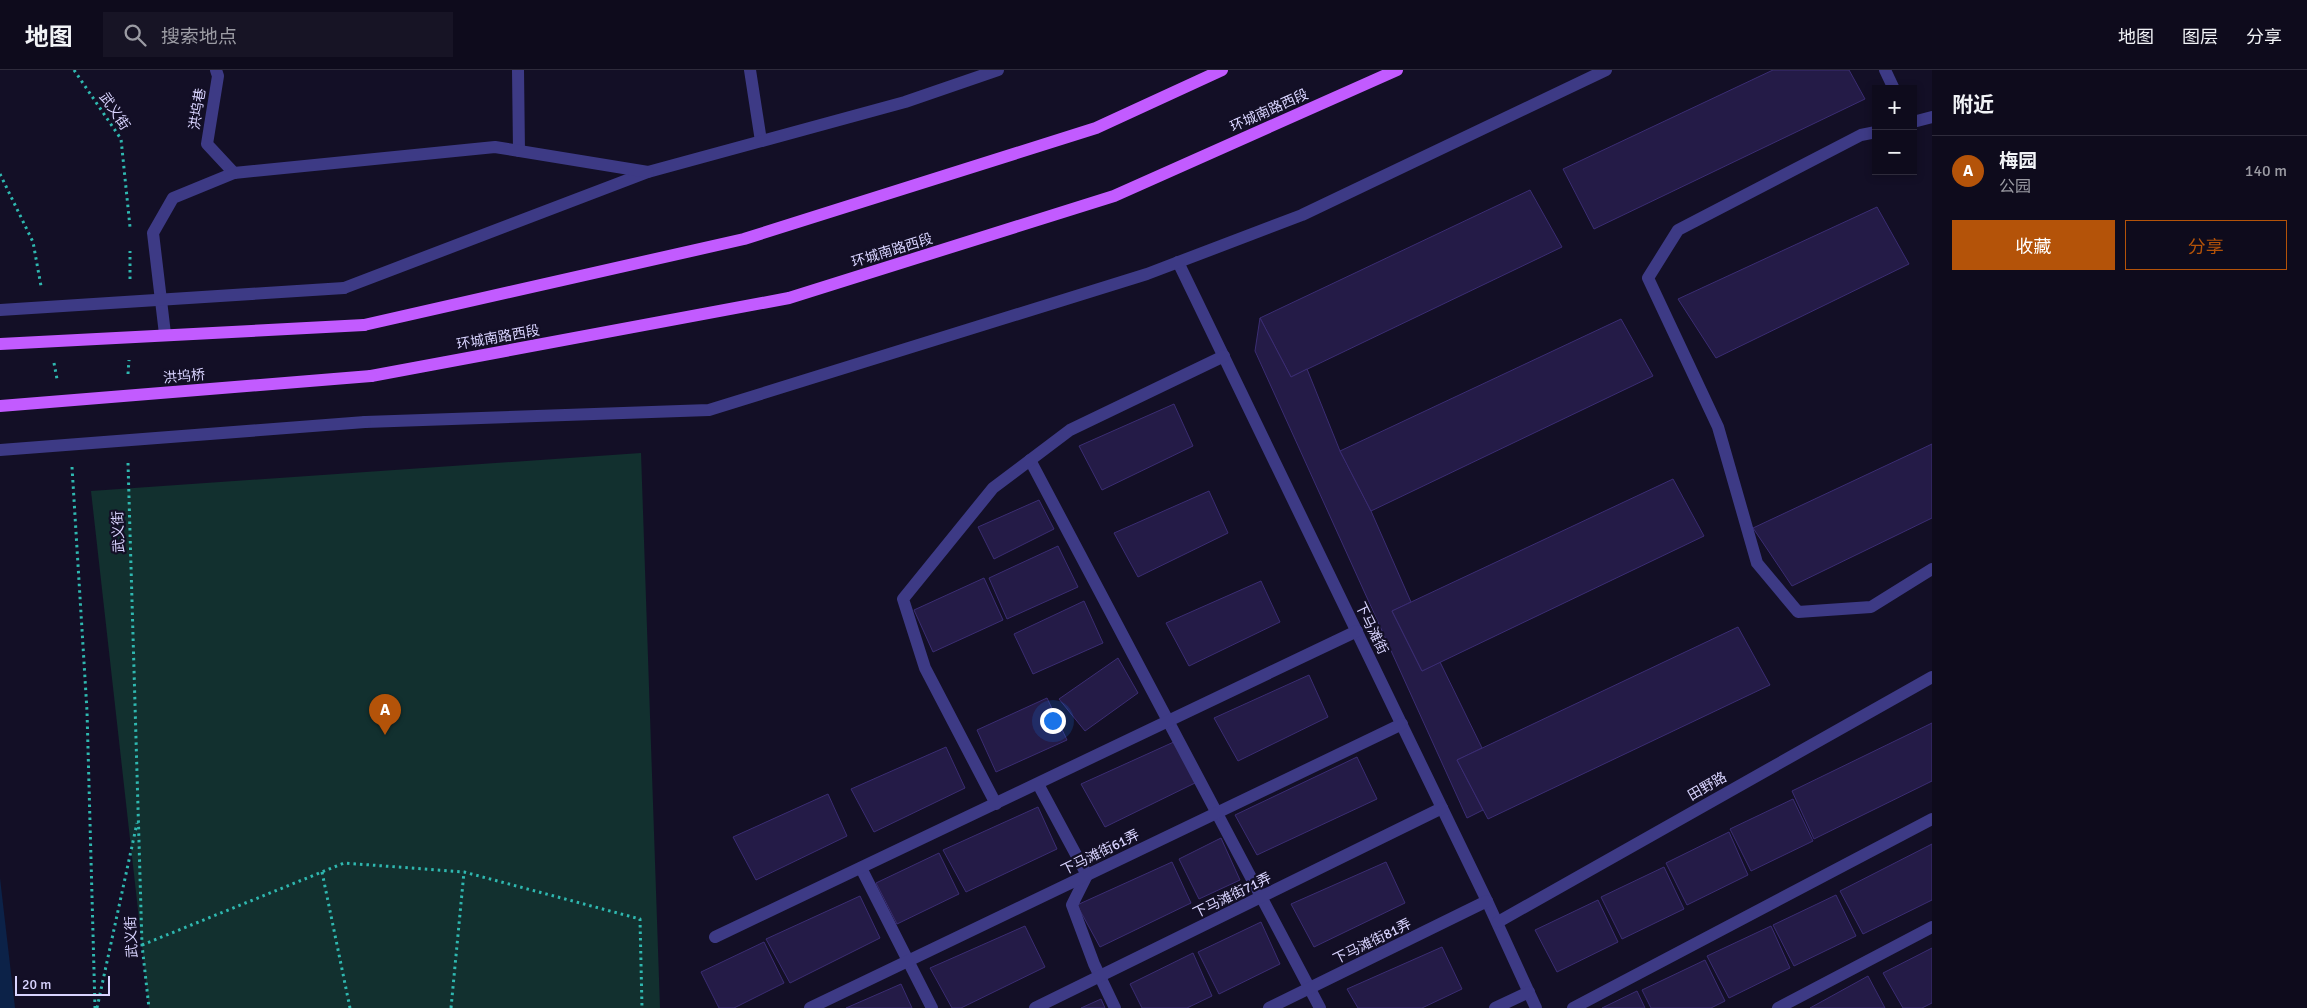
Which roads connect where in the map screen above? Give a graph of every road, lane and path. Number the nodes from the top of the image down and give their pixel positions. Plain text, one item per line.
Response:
1 (74, 70) edge
2 (216, 70) edge
3 (518, 70) edge
4 (750, 70) edge
5 (998, 70) edge
6 (1222, 70) edge
7 (1396, 70) edge
8 (1606, 70) edge
9 (1885, 70) edge
10 (1892, 85) edge
11 (1932, 118) edge
12 (1917, 121) edge
13 (1872, 133) edge
14 (761, 141) junction
15 (519, 151) junction
16 (648, 172) junction
17 (234, 173) junction
18 (0, 174) edge
19 (130, 235) dead end
20 (130, 245) dead end
21 (1178, 262) junction
22 (130, 285) dead end
23 (42, 291) dead end
24 (159, 300) junction
25 (0, 310) edge
26 (165, 334) junction
27 (0, 344) edge
28 (129, 354) dead end
29 (1224, 356) junction
30 (53, 359) dead end
31 (128, 374) dead end
32 (371, 376) joint
33 (58, 388) dead end
34 (0, 406) edge
35 (0, 450) edge
36 (128, 454) dead end
37 (70, 457) dead end
38 (1030, 460) junction
39 (1932, 569) edge
40 (1357, 631) junction
41 (1932, 677) edge
42 (1169, 721) junction
43 (1402, 724) junction
44 (1038, 784) junction
45 (996, 804) junction
46 (1442, 808) junction
47 (1217, 813) junction
48 (138, 818) junction
49 (1932, 819) edge
50 (861, 868) junction
51 (322, 872) junction
52 (464, 872) junction
53 (1087, 875) junction
54 (1262, 897) junction
55 (1488, 901) junction
56 (1498, 922) junction
57 (1932, 927) edge
58 (716, 937) dead end
59 (142, 945) junction
60 (908, 961) junction
61 (1100, 976) junction
62 (1310, 988) junction
63 (1529, 992) junction
64 (96, 1008) edge
65 (149, 1008) edge
66 (350, 1008) edge
67 (451, 1008) edge
68 (642, 1008) edge
69 (810, 1008) edge
70 (932, 1008) edge
71 (1035, 1008) edge
72 (1115, 1008) edge
73 (1269, 1008) edge
74 (1320, 1008) edge
75 (1495, 1008) edge
76 (1536, 1008) edge
77 (1572, 1008) edge
78 (1778, 1008) edge

1 - 19 path, 武义街
2 - 17 street, 洪坞巷
3 - 15 street
4 - 14 street
5 - 14 street
6 - 26 main road, bridge
7 - 32 main road, 环城南路西段
8 - 21 street
9 - 10 street
11 - 12 street
13 - 39 street
14 - 16 street
15 - 16 street
15 - 17 street
16 - 24 street, bridge
17 - 24 street
18 - 23 path
20 - 22 path
21 - 29 street, 下马滩街
21 - 35 street, bridge
24 - 25 street, bridge
24 - 26 street
26 - 27 main road, bridge
28 - 31 path
29 - 38 street
29 - 40 street, 下马滩街
30 - 33 path
32 - 34 main road, 洪坞桥, bridge
36 - 48 path, 武义街
37 - 64 path
38 - 42 street
38 - 45 street
40 - 42 street
40 - 43 street, 下马滩街
41 - 56 street, 田野路
42 - 44 street
42 - 47 street
43 - 46 street, 下马滩街
43 - 47 street, 下马滩街61弄
44 - 45 street
44 - 53 street
45 - 50 street
46 - 54 street, 下马滩街71弄
46 - 55 street, 下马滩街
47 - 53 street, 下马滩街61弄
47 - 54 street
48 - 59 path, 武义街
48 - 64 path
49 - 77 street
50 - 58 street
50 - 60 street
51 - 52 path
51 - 59 path
51 - 66 path
52 - 67 path
52 - 68 path
53 - 60 street, 下马滩街61弄
53 - 61 street
54 - 61 street, 下马滩街71弄
54 - 62 street
55 - 56 street, 下马滩街
55 - 62 street, 下马滩街81弄
56 - 63 street, 下马滩街
57 - 78 street
59 - 65 path, 武义街
60 - 69 street, 下马滩街61弄
60 - 70 street
61 - 71 street, 下马滩街71弄
61 - 72 street
62 - 73 street, 下马滩街81弄
62 - 74 street
63 - 75 street
63 - 76 street, 下马滩街

